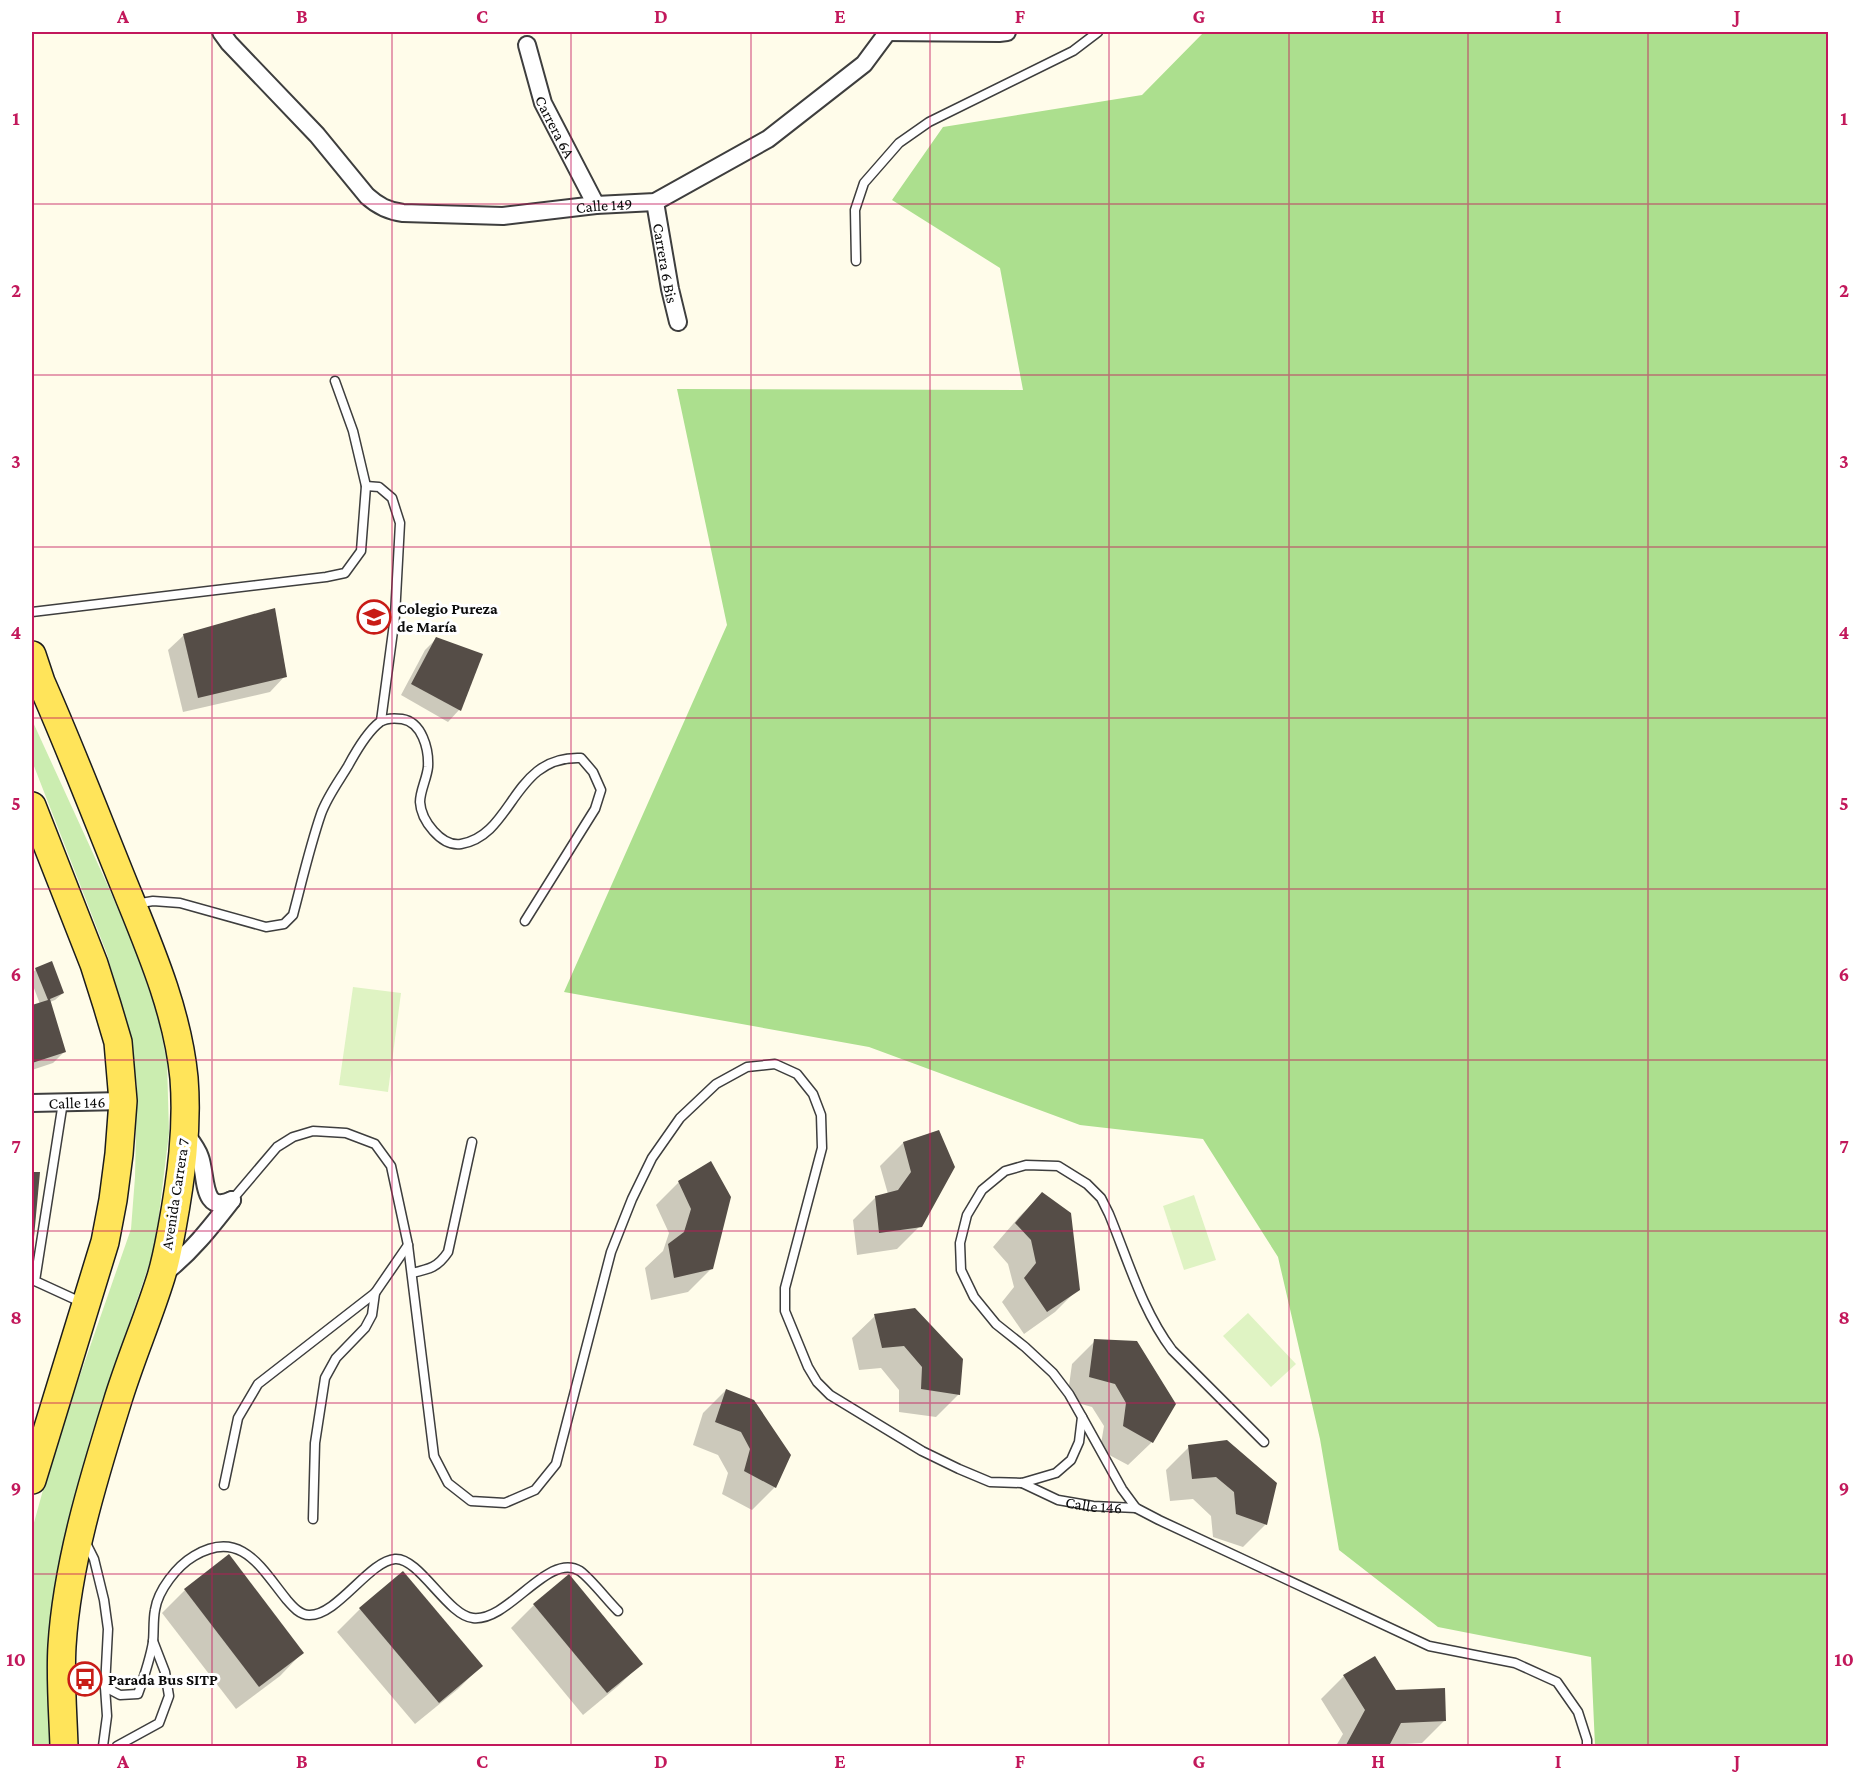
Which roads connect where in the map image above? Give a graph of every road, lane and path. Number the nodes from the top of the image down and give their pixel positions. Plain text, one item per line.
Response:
1 (221, 32) edge
2 (886, 32) edge
3 (1007, 32) edge
4 (1098, 32) edge
5 (527, 45) dead end
6 (656, 202) junction
7 (596, 205) junction
8 (856, 261) dead end
9 (678, 322) dead end
10 (335, 381) dead end
11 (366, 486) junction
12 (32, 612) edge
13 (32, 655) edge
14 (40, 697) edge
15 (381, 721) junction
16 (32, 806) edge
17 (132, 905) junction
18 (525, 921) dead end
19 (123, 1101) junction
20 (63, 1102) junction
21 (32, 1103) edge
22 (185, 1133) junction
23 (472, 1142) dead end
24 (232, 1200) junction
25 (408, 1245) junction
26 (412, 1273) junction
27 (161, 1276) junction
28 (375, 1293) junction
29 (87, 1305) junction
30 (1082, 1417) junction
31 (1264, 1442) dead end
32 (32, 1480) edge
33 (1022, 1483) junction
34 (224, 1485) dead end
35 (1136, 1508) junction
36 (313, 1519) dead end
37 (80, 1532) junction
38 (618, 1611) dead end
39 (153, 1641) junction
40 (105, 1687) junction
41 (64, 1746) edge
42 (104, 1746) edge
43 (117, 1746) edge
44 (1587, 1746) edge

1 - 7 street, Calle 149
2 - 3 street, Calle 149
2 - 6 street, Calle 149
4 - 8 lane
5 - 7 street, Carrera 6A
6 - 7 street, Calle 149
6 - 9 street, Carrera 6 Bis
10 - 11 lane
11 - 12 lane
11 - 15 lane
13 - 14 main road, Avenida Carrera 7
14 - 17 main road, Avenida Carrera 7
15 - 17 lane
15 - 18 lane
16 - 19 main road
17 - 22 main road, Avenida Carrera 7
19 - 20 street, Calle 146
19 - 29 main road
20 - 21 street, Calle 146
20 - 29 lane
22 - 24 street
22 - 27 main road, Avenida Carrera 7
23 - 26 lane
24 - 25 lane
24 - 27 street
25 - 26 lane
25 - 28 lane
26 - 33 lane
27 - 37 main road, Avenida Carrera 7
28 - 34 lane
28 - 36 lane
29 - 32 main road
30 - 31 lane, Calle 146
30 - 33 lane
30 - 35 lane, Calle 146
33 - 35 lane, Calle 146
35 - 44 lane
37 - 40 lane
37 - 41 main road, Avenida Carrera 7
38 - 39 lane
39 - 40 lane
39 - 43 lane
40 - 42 lane

